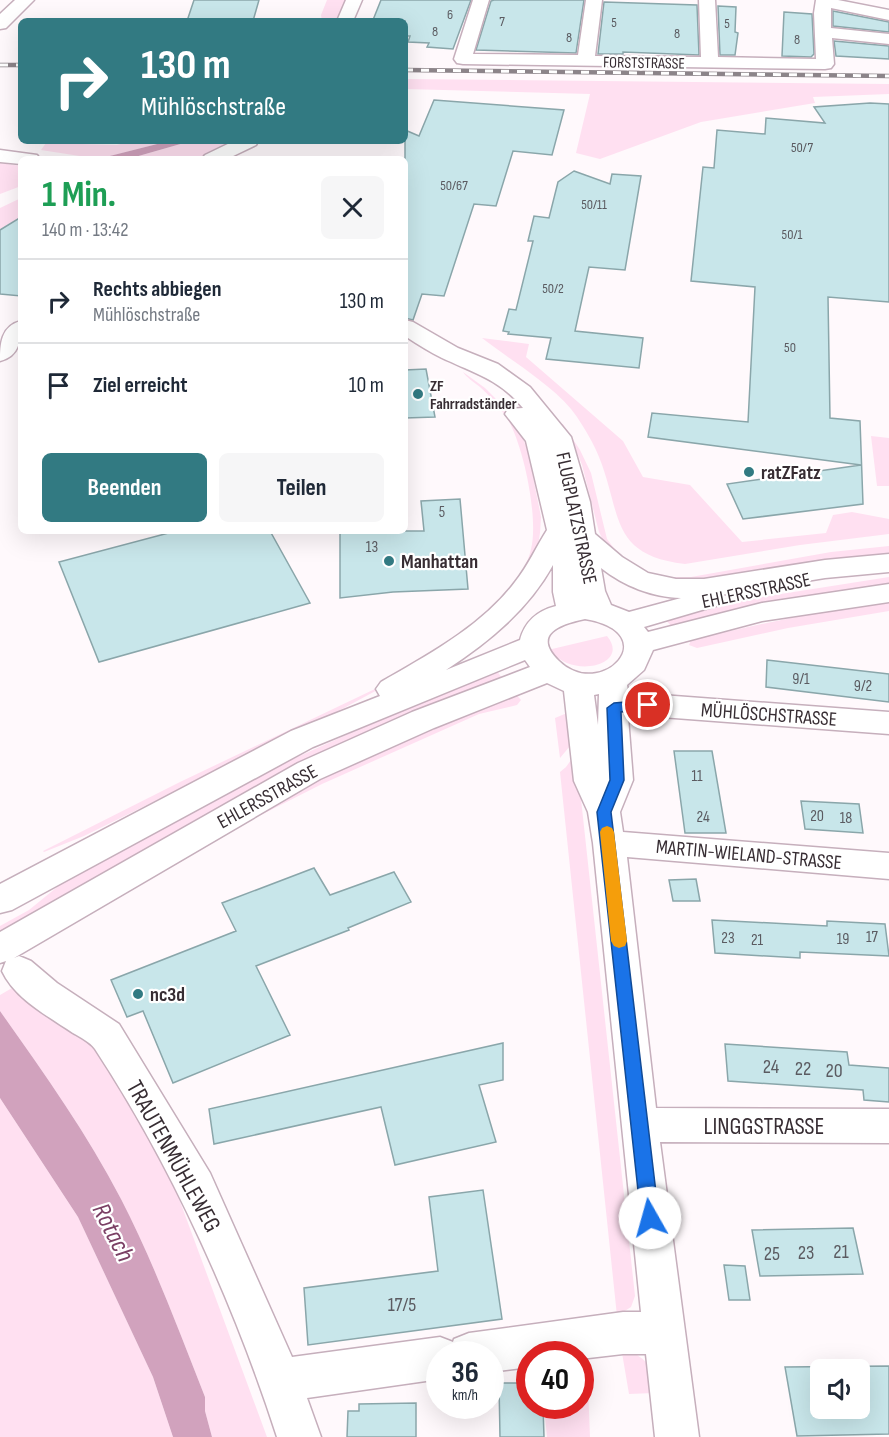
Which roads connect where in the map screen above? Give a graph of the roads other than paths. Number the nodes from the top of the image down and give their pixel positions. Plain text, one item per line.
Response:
1 (26, 0) edge
2 (354, 0) edge
3 (481, 0) edge
4 (594, 0) edge
5 (707, 0) edge
6 (824, 1) edge
7 (889, 15) edge
8 (346, 18) edge
9 (0, 24) edge
10 (824, 32) junction
11 (889, 39) edge
12 (586, 60) junction
13 (710, 63) junction
14 (243, 144) edge
15 (0, 156) edge
16 (218, 156) edge
17 (18, 158) edge
18 (408, 329) edge
19 (18, 332) edge
20 (0, 354) edge
21 (570, 533) junction
22 (889, 563) edge
23 (889, 568) edge
24 (889, 593) edge
25 (571, 611) junction
26 (621, 626) junction
27 (540, 658) junction
28 (578, 683) junction
29 (614, 694) junction
30 (889, 723) edge
31 (302, 739) junction
32 (606, 827) junction
33 (889, 866) edge
34 (0, 900) edge
35 (13, 952) edge
36 (639, 1125) junction
37 (889, 1126) edge
38 (663, 1333) junction
39 (504, 1349) edge
40 (426, 1360) edge
41 (280, 1380) junction
42 (299, 1437) edge
43 (677, 1437) edge

1 - 9 main road
2 - 8 street
3 - 12 street, FORSTSTRASSE
4 - 12 street
5 - 13 street
6 - 7 street
6 - 10 street
10 - 11 street
10 - 13 street, FORSTSTRASSE
12 - 13 street, FORSTSTRASSE
14 - 16 street
15 - 17 street
18 - 21 street, FLUGPLATZSTRASSE
19 - 20 street
21 - 22 street
21 - 25 street, FLUGPLATZSTRASSE
21 - 26 street, FLUGPLATZSTRASSE
21 - 31 street
23 - 26 street, EHLERSSTRASSE
24 - 26 street, EHLERSSTRASSE
25 - 26 street
25 - 27 street
26 - 29 street
27 - 28 street
27 - 31 street, EHLERSSTRASSE
27 - 35 street, EHLERSSTRASSE
28 - 29 street, MÜHLÖSCHSTRASSE
28 - 32 street
29 - 30 street, MÜHLÖSCHSTRASSE
29 - 32 street
31 - 34 street, EHLERSSTRASSE
32 - 33 street, MARTIN-WIELAND-STRASSE
32 - 36 street
35 - 41 street, TRAUTENMÜHLEWEG
36 - 37 street, LINGGSTRASSE
36 - 38 street
38 - 39 street
38 - 43 street
40 - 41 street
41 - 42 street, TRAUTENMÜHLEWEG

